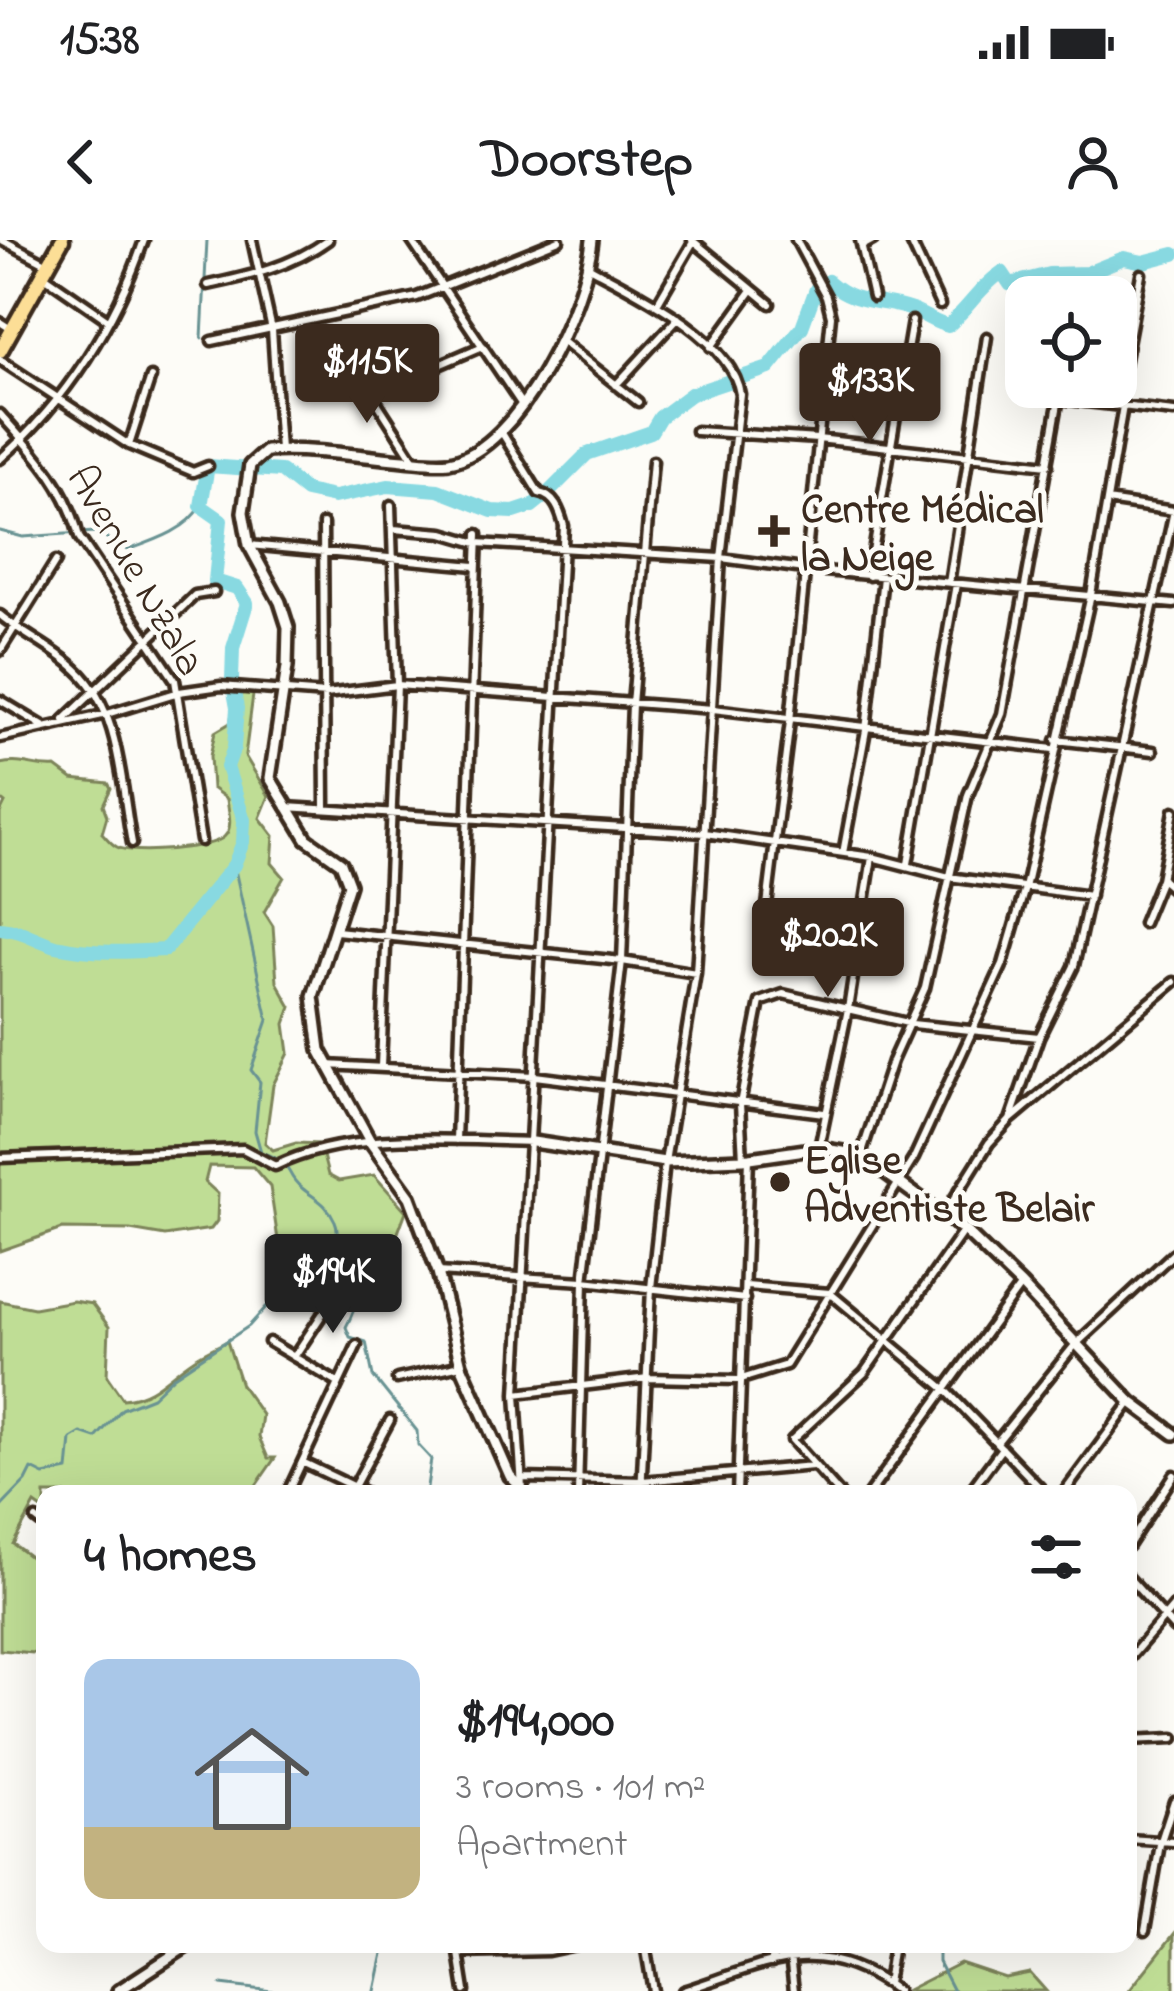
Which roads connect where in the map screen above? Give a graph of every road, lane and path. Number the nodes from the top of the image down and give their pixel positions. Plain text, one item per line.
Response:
1 (2, 240) edge
2 (48, 240) edge
3 (62, 240) edge
4 (144, 240) edge
5 (252, 240) edge
6 (328, 240) edge
7 (411, 240) edge
8 (560, 240) edge
9 (592, 240) edge
10 (796, 240) edge
11 (873, 240) edge
12 (910, 240) edge
13 (692, 241) edge
14 (861, 243) edge
15 (49, 264) junction
16 (590, 266) junction
17 (261, 274) junction
18 (1141, 274) dead end
19 (208, 285) dead end
20 (446, 287) junction
21 (752, 290) junction
22 (1137, 295) edge
23 (873, 296) dead end
24 (657, 304) junction
25 (770, 304) dead end
26 (940, 304) dead end
27 (678, 319) junction
28 (108, 320) junction
29 (912, 321) dead end
30 (6, 326) edge
31 (272, 330) junction
32 (987, 337) dead end
33 (560, 340) junction
34 (212, 341) dead end
35 (483, 346) junction
36 (711, 347) junction
37 (0, 356) edge
38 (332, 367) dead end
39 (355, 368) junction
40 (151, 377) dead end
41 (616, 385) junction
42 (58, 399) junction
43 (638, 402) dead end
44 (522, 405) junction
45 (1058, 408) edge
46 (1123, 408) edge
47 (1137, 408) edge
48 (1174, 412) edge
49 (0, 414) edge
50 (696, 430) dead end
51 (502, 433) junction
52 (738, 434) junction
53 (22, 439) junction
54 (818, 439) junction
55 (129, 445) junction
56 (891, 447) junction
57 (280, 450) junction
58 (967, 455) junction
59 (0, 459) edge
60 (414, 460) junction
61 (653, 461) dead end
62 (1048, 465) junction
63 (208, 466) dead end
64 (1107, 501) junction
65 (392, 505) dead end
66 (1174, 511) edge
67 (323, 524) dead end
68 (393, 529) junction
69 (478, 539) junction
70 (249, 545) junction
71 (563, 547) junction
72 (647, 552) junction
73 (323, 553) junction
74 (396, 558) junction
75 (721, 558) junction
76 (56, 561) dead end
77 (476, 566) junction
78 (804, 569) junction
79 (869, 575) junction
80 (883, 578) junction
81 (952, 584) junction
82 (1024, 589) junction
83 (214, 592) dead end
84 (1091, 596) junction
85 (1152, 602) junction
86 (1174, 604) edge
87 (0, 615) edge
88 (13, 626) junction
89 (146, 640) junction
90 (0, 651) edge
91 (398, 685) junction
92 (94, 689) junction
93 (284, 690) junction
94 (179, 692) junction
95 (471, 692) junction
96 (326, 694) junction
97 (552, 699) junction
98 (0, 700) edge
99 (632, 704) junction
100 (713, 709) junction
101 (107, 714) junction
102 (64, 721) junction
103 (790, 721) junction
104 (44, 727) junction
105 (866, 730) junction
106 (929, 737) junction
107 (0, 738) edge
108 (1056, 740) junction
109 (990, 744) junction
110 (1121, 747) junction
111 (1053, 749) junction
112 (1153, 751) dead end
113 (286, 807) junction
114 (325, 807) junction
115 (1174, 811) edge
116 (392, 812) junction
117 (466, 818) junction
118 (547, 823) junction
119 (628, 830) junction
120 (705, 833) junction
121 (201, 841) dead end
122 (775, 842) junction
123 (132, 843) dead end
124 (843, 853) junction
125 (872, 857) junction
126 (908, 866) junction
127 (949, 878) junction
128 (1160, 879) junction
129 (1024, 888) junction
130 (1174, 890) edge
131 (1090, 896) junction
132 (1143, 922) dead end
133 (764, 930) dead end
134 (334, 931) junction
135 (387, 936) junction
136 (462, 945) junction
137 (539, 952) junction
138 (622, 961) junction
139 (696, 973) junction
140 (1174, 982) edge
141 (848, 1009) junction
142 (912, 1024) junction
143 (973, 1030) junction
144 (1040, 1037) junction
145 (326, 1065) junction
146 (381, 1066) junction
147 (458, 1073) junction
148 (535, 1076) junction
149 (608, 1084) junction
150 (676, 1094) junction
151 (740, 1104) junction
152 (824, 1113) junction
153 (1010, 1120) junction
154 (456, 1140) junction
155 (533, 1142) junction
156 (371, 1143) junction
157 (820, 1148) junction
158 (599, 1153) junction
159 (861, 1155) junction
160 (0, 1158) edge
161 (746, 1158) junction
162 (665, 1162) junction
163 (900, 1181) junction
164 (944, 1215) junction
165 (964, 1230) junction
166 (1174, 1253) edge
167 (438, 1272) junction
168 (522, 1276) junction
169 (584, 1281) junction
170 (1021, 1285) junction
171 (746, 1286) junction
172 (651, 1288) junction
173 (337, 1292) dead end
174 (830, 1293) junction
175 (745, 1298) junction
176 (269, 1342) dead end
177 (885, 1342) junction
178 (357, 1345) dead end
179 (1075, 1345) junction
180 (294, 1358) junction
181 (461, 1365) junction
182 (648, 1378) junction
183 (397, 1379) dead end
184 (738, 1380) junction
185 (338, 1384) junction
186 (581, 1384) junction
187 (944, 1388) junction
188 (516, 1394) junction
189 (1131, 1402) junction
190 (390, 1420) dead end
191 (1174, 1434) edge
192 (1000, 1445) junction
193 (301, 1462) junction
194 (814, 1466) junction
195 (737, 1473) junction
196 (1174, 1475) edge
197 (579, 1478) junction
198 (642, 1481) junction
199 (291, 1485) edge
200 (341, 1485) edge
201 (355, 1485) edge
202 (521, 1485) edge
203 (522, 1485) edge
204 (529, 1485) edge
205 (579, 1485) edge
206 (642, 1485) edge
207 (736, 1485) edge
208 (832, 1485) edge
209 (875, 1485) edge
210 (974, 1485) edge
211 (1038, 1485) edge
212 (1070, 1485) edge
213 (1137, 1532) edge
214 (1137, 1587) edge
215 (1174, 1606) edge
216 (1165, 1617) junction
217 (1174, 1628) edge
218 (1137, 1650) edge
219 (1174, 1738) edge
220 (1137, 1740) edge
221 (1174, 1801) edge
222 (1137, 1840) edge
223 (1174, 1842) edge
224 (1160, 1844) junction
225 (1145, 1931) dead end
226 (177, 1953) edge
227 (459, 1953) edge
228 (647, 1953) edge
229 (771, 1953) edge
230 (892, 1953) edge
231 (790, 1956) junction
232 (772, 1963) junction
233 (887, 1984) junction
234 (713, 1987) edge
235 (125, 1989) edge
236 (465, 1991) edge
237 (653, 1991) edge
238 (683, 1991) edge
239 (794, 1991) edge
240 (897, 1991) edge

1 - 15 street
2 - 15 street
3 - 15 highway
4 - 28 street
5 - 17 street
6 - 17 street
7 - 20 street
8 - 20 street
9 - 16 street
10 - 54 street
11 - 14 street
12 - 26 street
13 - 21 street
13 - 24 street
14 - 23 street
15 - 28 street
15 - 30 highway
16 - 24 street
16 - 33 street
17 - 19 street
17 - 31 street
18 - 22 street
20 - 31 street
20 - 35 street
21 - 25 street
21 - 36 street
24 - 27 street
27 - 36 street
27 - 41 street
28 - 42 street
29 - 56 street
30 - 37 highway
31 - 34 street
31 - 57 street
32 - 58 street
33 - 41 street
33 - 44 street
35 - 39 street
35 - 44 street
36 - 52 street
37 - 42 street
38 - 39 street
39 - 60 street
40 - 55 street
41 - 43 street
42 - 53 street
42 - 55 street
44 - 51 street
45 - 62 street
46 - 64 street
47 - 48 street
49 - 53 street, Avenue Nzala
50 - 52 street
51 - 60 street
51 - 71 street
52 - 54 street
52 - 75 street
53 - 59 street
53 - 89 street, Avenue Nzala
54 - 56 street
54 - 78 street
55 - 63 street
56 - 58 street
56 - 79 street
57 - 60 street
57 - 70 street
58 - 62 street
58 - 81 street
61 - 72 street
62 - 82 street
64 - 66 street
64 - 84 street
65 - 68 street
66 - 85 street
67 - 73 street
68 - 69 street
68 - 74 street
69 - 71 street
69 - 77 street
70 - 73 street
70 - 93 street
71 - 72 street
71 - 97 street
72 - 75 street
72 - 99 street
73 - 74 street
73 - 96 street
74 - 77 street
74 - 91 street
75 - 78 street
75 - 100 street
76 - 88 street
77 - 95 street
78 - 79 street
78 - 103 street
79 - 80 street
80 - 81 street
80 - 105 street
81 - 82 street
81 - 106 street
82 - 84 street
82 - 109 street
83 - 89 street
84 - 85 street
84 - 108 street
85 - 86 street
85 - 110 street
87 - 88 street
88 - 90 street
88 - 92 street
89 - 92 street
89 - 94 street, Avenue Nzala
91 - 95 street
91 - 96 street
91 - 116 street
92 - 101 street
92 - 102 street
93 - 94 street
93 - 96 street
93 - 113 street
94 - 101 street
94 - 121 street, Avenue Nzala
95 - 97 street
95 - 117 street
96 - 114 street
97 - 99 street
97 - 118 street
98 - 104 street
99 - 100 street
99 - 119 street
100 - 103 street
100 - 120 street
101 - 102 street
101 - 123 street
102 - 104 street
103 - 105 street
103 - 122 street
104 - 107 street
105 - 106 street
105 - 124 street
106 - 109 street
106 - 126 street
108 - 110 street
108 - 111 street
109 - 111 street
109 - 127 street
110 - 112 street
110 - 131 street
111 - 129 street
113 - 114 street
113 - 134 street
114 - 116 street
115 - 128 street
116 - 117 street
116 - 135 street
117 - 118 street
117 - 136 street
118 - 119 street
118 - 137 street
119 - 120 street
119 - 138 street
120 - 122 street
120 - 139 street
122 - 124 street
122 - 133 street
124 - 125 street
125 - 126 street
125 - 141 street
126 - 127 street
127 - 129 street
127 - 142 street
128 - 130 street
128 - 132 street
129 - 131 street
129 - 143 street
131 - 144 street
134 - 135 street
134 - 145 street
135 - 136 street
135 - 146 street
136 - 137 street
136 - 147 street
137 - 138 street
137 - 148 street
138 - 139 street
138 - 149 street
139 - 150 street
140 - 153 street
141 - 142 street
141 - 151 street
141 - 152 street
142 - 143 street
142 - 159 street
143 - 144 street
143 - 163 street
144 - 153 street
145 - 146 street
145 - 156 street
146 - 147 street
147 - 148 street
147 - 154 street
148 - 149 street
148 - 155 street
149 - 150 street
149 - 158 street
150 - 151 street
150 - 162 street
151 - 152 street
151 - 161 street
152 - 157 street
153 - 164 street
154 - 155 street
154 - 156 street
155 - 158 street
155 - 168 street
156 - 160 street
156 - 167 street
157 - 159 street
157 - 161 street
158 - 162 street
158 - 169 street
159 - 163 street
161 - 162 street
161 - 171 street
162 - 172 street
163 - 164 street
163 - 174 street
164 - 165 street
165 - 170 street
165 - 177 street
166 - 179 street
167 - 168 street
167 - 181 street
168 - 169 street
168 - 188 street
169 - 172 street
169 - 186 street
170 - 179 street
170 - 187 street
171 - 174 street
171 - 175 street
172 - 175 street
172 - 182 street
173 - 180 street
174 - 177 street
174 - 184 street
175 - 184 street
176 - 180 street
177 - 187 street
177 - 194 street
178 - 185 street
179 - 189 street
179 - 192 street
180 - 185 street
181 - 183 street
181 - 202 street
182 - 184 street
182 - 186 street
182 - 198 street
184 - 195 street
185 - 193 street
186 - 188 street
186 - 197 street
187 - 192 street
187 - 209 street
188 - 203 street
189 - 191 street
189 - 212 street
190 - 201 street
192 - 210 street
192 - 211 street
193 - 199 street
193 - 200 street
194 - 195 street
194 - 208 street
195 - 198 street
195 - 207 street
196 - 213 street
197 - 198 street
197 - 204 street
197 - 205 street
198 - 206 street
214 - 216 street
215 - 216 street
216 - 217 street
216 - 218 street
219 - 220 street
221 - 224 street
222 - 224 street
223 - 224 street
224 - 225 street
226 - 235 street
227 - 236 street
228 - 237 street
229 - 232 street
230 - 233 street
231 - 232 street
231 - 233 street
231 - 239 street
232 - 234 street
233 - 240 street
234 - 238 street

